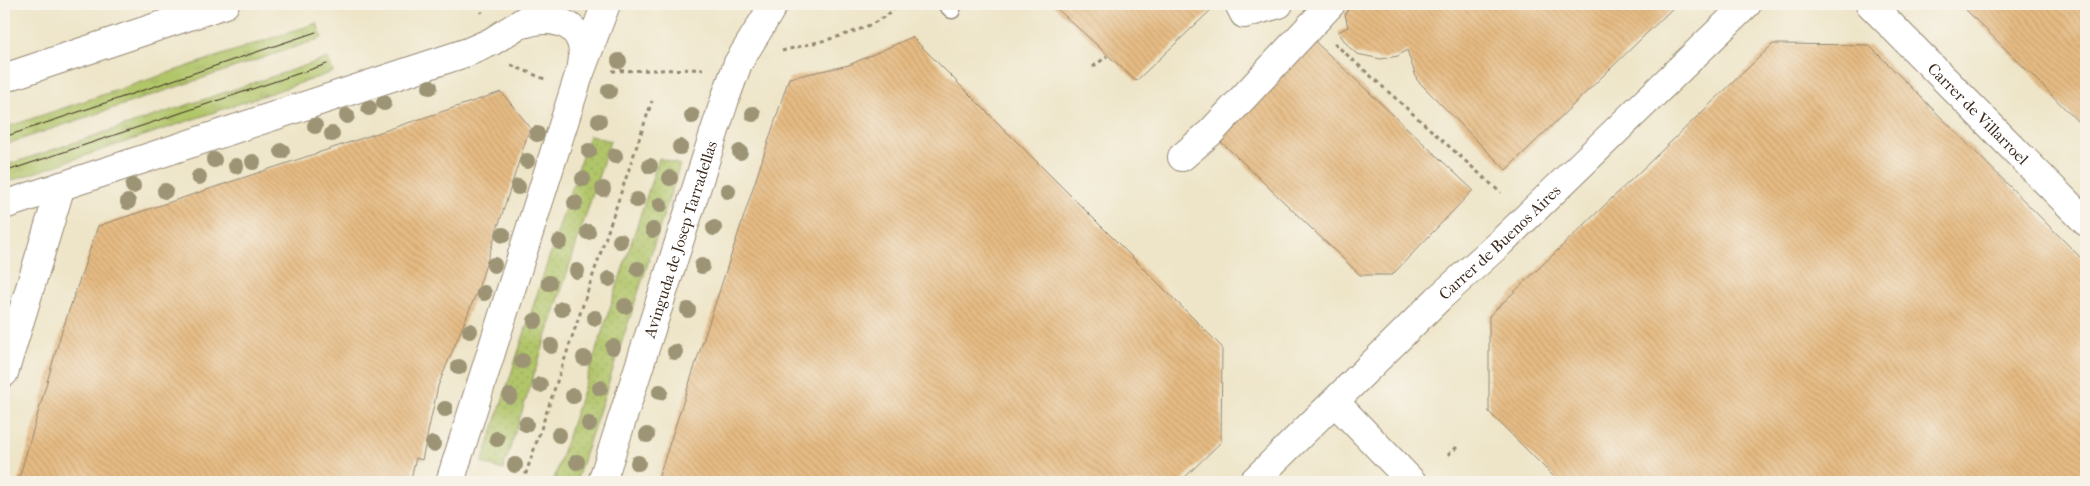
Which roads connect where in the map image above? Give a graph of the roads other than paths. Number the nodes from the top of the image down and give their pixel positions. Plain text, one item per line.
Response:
1 (225, 4) edge
2 (551, 4) edge
3 (606, 4) edge
4 (774, 4) edge
5 (1239, 4) edge
6 (1279, 4) edge
7 (1331, 4) edge
8 (1747, 4) edge
9 (1870, 4) edge
10 (514, 27) junction
11 (582, 67) junction
12 (4, 78) edge
13 (1182, 157) dead end
14 (61, 186) junction
15 (4, 205) edge
16 (2086, 222) edge
17 (4, 372) edge
18 (1335, 402) junction
19 (450, 482) edge
20 (602, 482) edge
21 (1253, 482) edge
22 (1412, 482) edge

1 - 12 main road
2 - 10 main road
3 - 11 main road
4 - 20 main road, Avinguda de Josep Tarradellas
5 - 6 main road
7 - 13 main road
8 - 18 main road, Carrer de Buenos Aires
9 - 16 main road, Carrer de Villarroel
10 - 11 main road
10 - 14 main road
11 - 19 main road
14 - 15 main road
14 - 17 main road
18 - 21 main road, Carrer de Buenos Aires
18 - 22 main road

